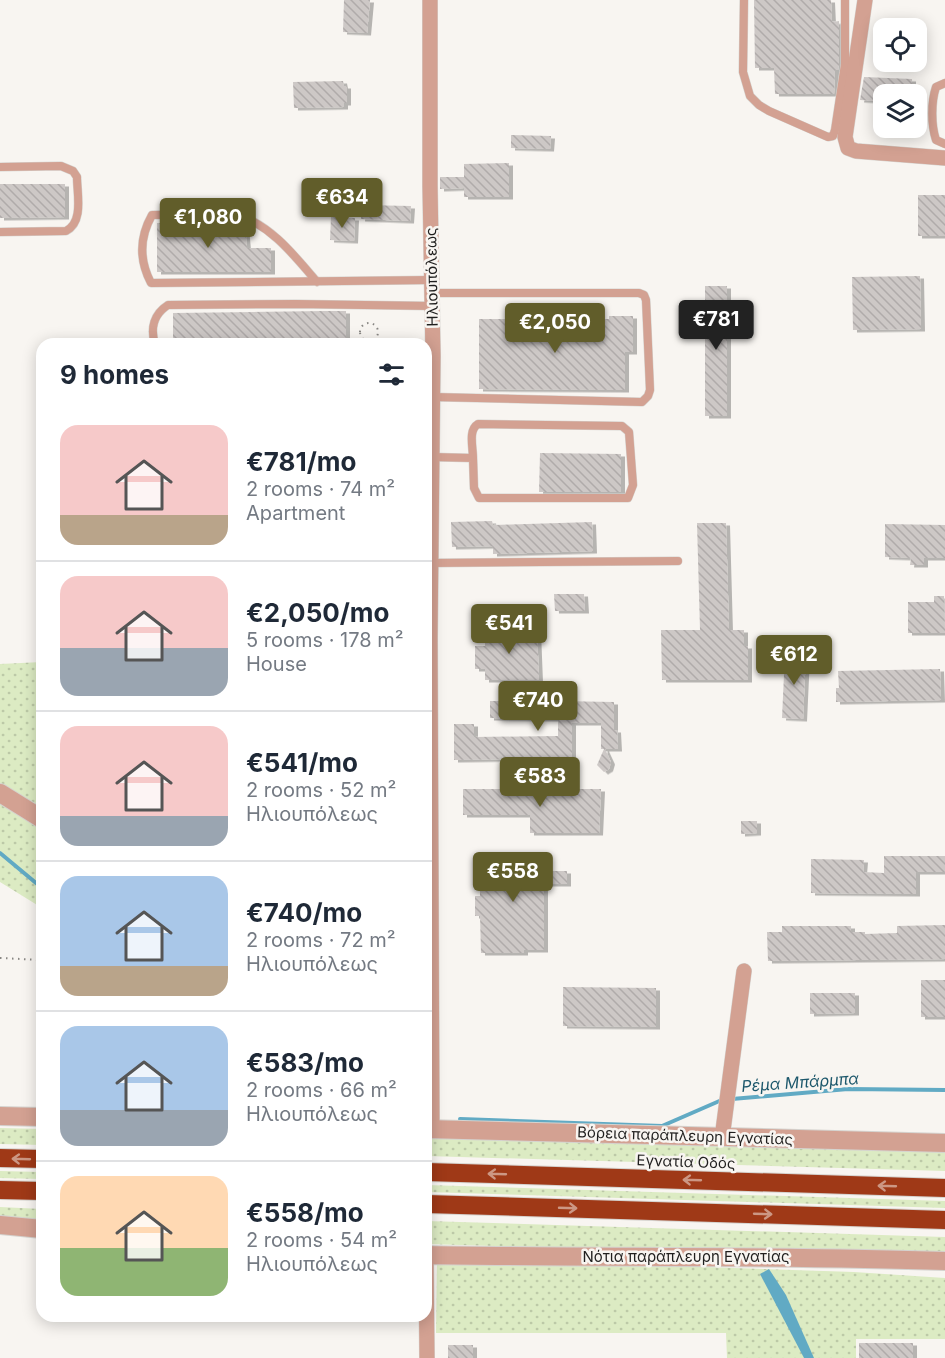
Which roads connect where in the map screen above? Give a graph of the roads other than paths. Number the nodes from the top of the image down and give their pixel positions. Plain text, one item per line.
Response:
1 (430, 0) edge
2 (744, 0) edge
3 (845, 0) edge
4 (865, 0) edge
5 (945, 83) edge
6 (945, 144) edge
7 (945, 158) edge
8 (0, 166) edge
9 (0, 232) edge
10 (316, 282) junction
11 (433, 293) junction
12 (154, 338) edge
13 (431, 338) edge
14 (432, 397) edge
15 (432, 457) edge
16 (473, 458) junction
17 (678, 561) dead end
18 (432, 563) edge
19 (0, 794) edge
20 (36, 815) edge
21 (744, 971) dead end
22 (0, 1116) edge
23 (36, 1117) edge
24 (432, 1129) edge
25 (722, 1138) junction
26 (945, 1143) edge
27 (0, 1158) edge
28 (36, 1160) edge
29 (432, 1172) edge
30 (945, 1188) edge
31 (0, 1190) edge
32 (36, 1191) edge
33 (432, 1204) edge
34 (945, 1220) edge
35 (0, 1226) edge
36 (36, 1229) edge
37 (432, 1255) edge
38 (945, 1261) edge
39 (427, 1322) edge
40 (427, 1358) edge

1 - 11 street, Ηλιουπόλεως
2 - 3 lane
4 - 7 street
5 - 6 lane
8 - 9 lane
10 - 10 lane
10 - 11 lane
11 - 12 lane
11 - 13 street, Ηλιουπόλεως
11 - 14 lane
15 - 16 lane
16 - 16 lane
17 - 18 lane
19 - 20 street
21 - 25 street
22 - 23 street
24 - 25 street, Βόρεια παράπλευρη Εγνατίας
25 - 26 street, Βόρεια παράπλευρη Εγνατίας
28 -> 27 highway
30 -> 29 highway, Εγνατία Οδός
31 - 32 highway
33 -> 34 highway
35 - 36 street
37 - 38 street, Νότια παράπλευρη Εγνατίας
39 - 40 street

